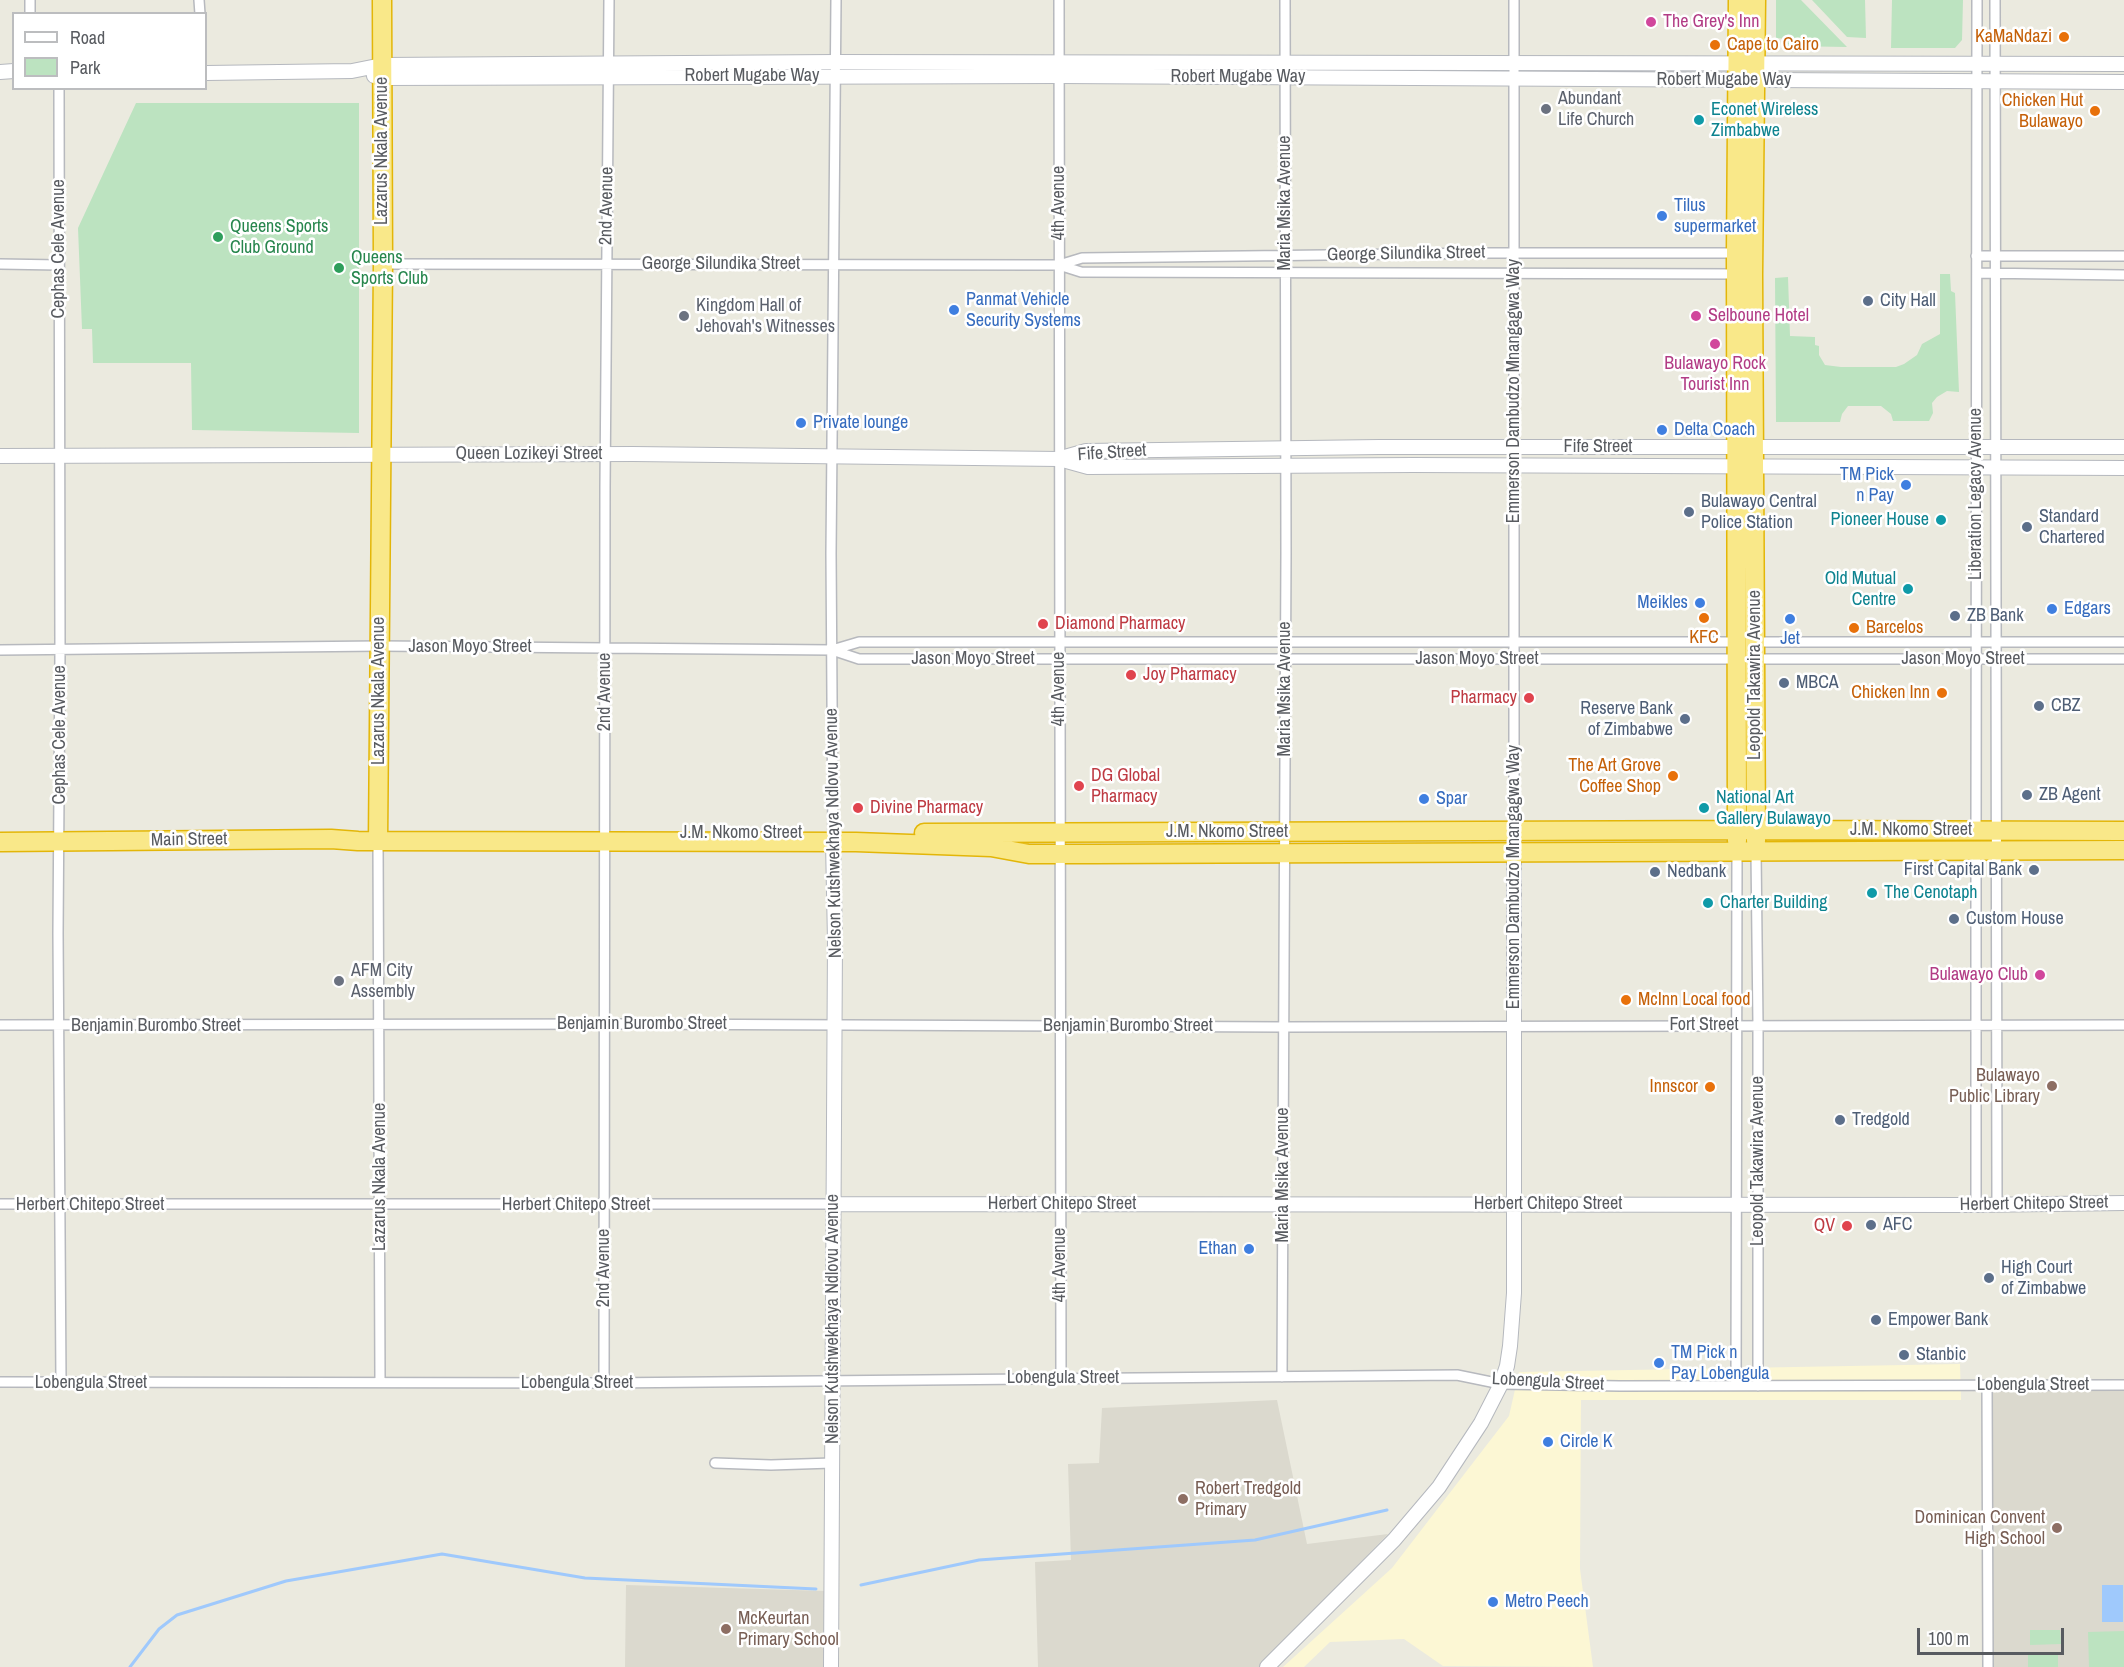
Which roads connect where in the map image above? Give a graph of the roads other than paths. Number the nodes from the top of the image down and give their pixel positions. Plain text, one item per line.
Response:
1 (382, 0) edge
2 (609, 0) edge
3 (836, 0) edge
4 (1059, 0) edge
5 (1285, 0) edge
6 (1514, 0) edge
7 (1738, 0) edge
8 (1756, 0) edge
9 (1977, 0) edge
10 (1995, 0) edge
11 (1285, 63) junction
12 (1514, 63) junction
13 (1977, 64) junction
14 (1996, 64) junction
15 (2124, 64) edge
16 (836, 69) junction
17 (1059, 69) junction
18 (608, 70) junction
19 (382, 72) junction
20 (1746, 72) junction
21 (207, 73) edge
22 (1285, 77) junction
23 (1514, 78) junction
24 (1977, 82) junction
25 (1996, 82) junction
26 (2124, 82) edge
27 (59, 90) edge
28 (1514, 253) junction
29 (1745, 253) junction
30 (1286, 255) junction
31 (1977, 256) junction
32 (1996, 256) junction
33 (2124, 256) edge
34 (0, 264) edge
35 (383, 264) junction
36 (607, 264) junction
37 (834, 264) junction
38 (59, 265) junction
39 (1059, 265) junction
40 (1286, 273) junction
41 (1977, 273) junction
42 (1996, 273) junction
43 (1514, 274) junction
44 (1744, 274) junction
45 (2124, 274) edge
46 (1514, 447) junction
47 (1745, 447) junction
48 (1976, 447) junction
49 (1996, 447) junction
50 (2124, 447) edge
51 (1286, 448) junction
52 (380, 454) junction
53 (605, 454) junction
54 (0, 456) edge
55 (59, 456) junction
56 (832, 456) junction
57 (1059, 459) junction
58 (1286, 466) junction
59 (1514, 466) junction
60 (1745, 467) junction
61 (1976, 468) junction
62 (1996, 468) junction
63 (2124, 468) edge
64 (1059, 642) junction
65 (1286, 642) junction
66 (1514, 642) junction
67 (1976, 642) junction
68 (1996, 642) junction
69 (2124, 642) edge
70 (380, 646) junction
71 (605, 648) junction
72 (0, 650) edge
73 (832, 650) junction
74 (1737, 650) junction
75 (1755, 650) junction
76 (60, 651) junction
77 (1059, 659) junction
78 (1286, 659) junction
79 (1514, 659) junction
80 (1976, 659) junction
81 (1996, 659) junction
82 (2124, 659) edge
83 (1514, 828) junction
84 (1737, 830) junction
85 (1756, 830) junction
86 (1976, 831) junction
87 (1996, 831) junction
88 (2124, 831) edge
89 (1285, 832) junction
90 (1059, 833) junction
91 (378, 836) junction
92 (605, 837) junction
93 (833, 837) junction
94 (0, 842) edge
95 (59, 842) junction
96 (2124, 850) edge
97 (1976, 851) junction
98 (1997, 851) junction
99 (1737, 852) junction
100 (1756, 852) junction
101 (1514, 853) junction
102 (1059, 854) junction
103 (1285, 854) junction
104 (605, 1024) junction
105 (1976, 1024) junction
106 (1997, 1024) junction
107 (0, 1025) edge
108 (379, 1025) junction
109 (835, 1025) junction
110 (1737, 1025) junction
111 (1758, 1025) junction
112 (2124, 1025) edge
113 (59, 1026) junction
114 (1059, 1026) junction
115 (1514, 1026) junction
116 (1284, 1027) junction
117 (2124, 1203) edge
118 (0, 1204) edge
119 (834, 1204) junction
120 (1060, 1204) junction
121 (1283, 1204) junction
122 (1514, 1204) junction
123 (1736, 1204) junction
124 (1758, 1204) junction
125 (1976, 1204) junction
126 (1997, 1204) junction
127 (60, 1205) junction
128 (380, 1205) junction
129 (604, 1205) junction
130 (1282, 1377) junction
131 (1060, 1378) junction
132 (832, 1381) junction
133 (0, 1382) edge
134 (61, 1382) junction
135 (380, 1382) junction
136 (604, 1383) junction
137 (1501, 1384) junction
138 (1736, 1385) junction
139 (1987, 1385) junction
140 (2124, 1385) edge
141 (1758, 1386) junction
142 (715, 1463) dead end
143 (832, 1463) junction
144 (831, 1667) edge
145 (1267, 1667) edge
146 (1988, 1667) edge

1 - 19 highway, Lazarus Nkala Avenue
2 - 18 street, 2nd Avenue
3 - 16 street, Nelson Kutshwekhaya Ndlovu Avenue
4 - 17 street, 4th Avenue
5 - 11 street, Maria Msika Avenue
6 - 12 street, Emmerson Dambudzo Mnangagwa Way
7 - 20 highway, Leopold Takawira Avenue
8 - 20 highway, Leopold Takawira Avenue
9 - 13 street, Liberation Legacy Avenue
10 - 14 street, Liberation Legacy Avenue
11 - 12 street, Robert Mugabe Way
11 - 17 street, Robert Mugabe Way
11 - 22 street, Maria Msika Avenue
12 - 20 street, Robert Mugabe Way
12 - 23 street, Emmerson Dambudzo Mnangagwa Way
13 - 14 street, Robert Mugabe Way
13 - 20 street, Robert Mugabe Way
13 - 24 street, Liberation Legacy Avenue
14 - 15 street, Robert Mugabe Way
14 - 25 street, Liberation Legacy Avenue
16 - 17 street, Robert Mugabe Way
16 - 18 street, Robert Mugabe Way
16 - 37 street, Nelson Kutshwekhaya Ndlovu Avenue
17 - 22 street, Robert Mugabe Way
17 - 39 street, 4th Avenue
18 - 19 street, Robert Mugabe Way
18 - 36 street, 2nd Avenue
19 - 21 street, Robert Mugabe Way
19 - 35 highway, Lazarus Nkala Avenue
20 - 23 street, Robert Mugabe Way
20 - 24 street, Robert Mugabe Way
20 - 29 highway, Leopold Takawira Avenue
22 - 23 street, Robert Mugabe Way
22 - 30 street, Maria Msika Avenue
23 - 28 street, Emmerson Dambudzo Mnangagwa Way
24 - 25 street, Robert Mugabe Way
24 - 31 street, Liberation Legacy Avenue
25 - 26 street, Robert Mugabe Way
25 - 32 street, Liberation Legacy Avenue
27 - 38 street, Cephas Cele Avenue
28 - 29 street, George Silundika Street
28 - 30 street, George Silundika Street
28 - 43 street, Emmerson Dambudzo Mnangagwa Way
29 - 44 highway, Leopold Takawira Avenue
30 - 39 street, George Silundika Street
30 - 40 street, Maria Msika Avenue
31 - 32 street
31 - 41 street, Liberation Legacy Avenue
32 - 33 street
32 - 42 street, Liberation Legacy Avenue
34 - 38 street
35 - 36 street, George Silundika Street
35 - 52 highway, Lazarus Nkala Avenue
36 - 37 street, George Silundika Street
36 - 53 street, 2nd Avenue
37 - 39 street, George Silundika Street
37 - 56 street, Nelson Kutshwekhaya Ndlovu Avenue
38 - 55 street, Cephas Cele Avenue
39 - 40 street, George Silundika Street
39 - 57 street, 4th Avenue
40 - 43 street, George Silundika Street
40 - 51 street, Maria Msika Avenue
41 - 42 street
41 - 48 street, Liberation Legacy Avenue
42 - 45 street
42 - 49 street, Liberation Legacy Avenue
43 - 44 street, George Silundika Street
43 - 46 street, Emmerson Dambudzo Mnangagwa Way
44 - 47 highway, Leopold Takawira Avenue
46 - 47 street, Fife Street
46 - 51 street, Fife Street
46 - 59 street, Emmerson Dambudzo Mnangagwa Way
47 - 48 street, Fife Street
47 - 60 highway, Leopold Takawira Avenue
48 - 49 street, Fife Street
48 - 61 street, Liberation Legacy Avenue
49 - 50 street, Fife Street
49 - 62 street, Liberation Legacy Avenue
51 - 57 street, Fife Street
51 - 58 street, Maria Msika Avenue
52 - 53 street, Queen Lozikeyi Street
52 - 55 street, Queen Lozikeyi Street
52 - 70 highway, Lazarus Nkala Avenue
53 - 56 street, Queen Lozikeyi Street
53 - 71 street, 2nd Avenue
54 - 55 street, Queen Lozikeyi Street
55 - 76 street, Cephas Cele Avenue
56 - 57 street, Queen Lozikeyi Street
56 - 73 street, Nelson Kutshwekhaya Ndlovu Avenue
57 - 58 street, Fife Street
57 - 64 street, 4th Avenue
58 - 59 street, Fife Street
58 - 65 street, Maria Msika Avenue
59 - 60 street, Fife Street
59 - 66 street, Emmerson Dambudzo Mnangagwa Way
60 - 61 street, Fife Street
60 - 74 highway, Leopold Takawira Avenue
60 - 75 highway, Leopold Takawira Avenue
61 - 62 street, Fife Street
61 - 67 street, Liberation Legacy Avenue
62 - 63 street, Fife Street
62 - 68 street, Liberation Legacy Avenue
64 - 65 street, Jason Moyo Street
64 - 73 street, Jason Moyo Street
64 - 77 street, 4th Avenue
65 - 66 street, Jason Moyo Street
65 - 78 street, Maria Msika Avenue
66 - 74 street, Jason Moyo Street
66 - 79 street, Emmerson Dambudzo Mnangagwa Way
67 - 68 street, Jason Moyo Street
67 - 75 street, Jason Moyo Street
67 - 80 street, Liberation Legacy Avenue
68 - 69 street, Jason Moyo Street
68 - 81 street, Liberation Legacy Avenue
70 - 71 street, Jason Moyo Street
70 - 76 street, Jason Moyo Street
70 - 91 highway, Lazarus Nkala Avenue
71 - 73 street, Jason Moyo Street
71 - 92 street, 2nd Avenue
72 - 76 street, Jason Moyo Street
73 - 77 street, Jason Moyo Street
73 - 93 street, Nelson Kutshwekhaya Ndlovu Avenue
74 - 75 street, Jason Moyo Street
74 - 75 street, Jason Moyo Street
74 - 79 street, Jason Moyo Street
74 - 84 highway, Leopold Takawira Avenue
75 - 80 street, Jason Moyo Street
75 - 85 highway, Leopold Takawira Avenue
76 - 95 street, Cephas Cele Avenue
77 - 78 street, Jason Moyo Street
77 - 90 street, 4th Avenue
78 - 79 street, Jason Moyo Street
78 - 89 street, Maria Msika Avenue
79 - 83 street, Emmerson Dambudzo Mnangagwa Way
80 - 81 street, Jason Moyo Street
80 - 86 street, Liberation Legacy Avenue
81 - 82 street, Jason Moyo Street
81 - 87 street, Liberation Legacy Avenue
83 - 84 highway, J.M. Nkomo Street
83 - 89 highway, J.M. Nkomo Street
83 - 101 street, Emmerson Dambudzo Mnangagwa Way
84 - 85 highway, J.M. Nkomo Street
84 - 99 highway, Leopold Takawira Avenue
85 - 86 highway, J.M. Nkomo Street
85 - 100 highway, Leopold Takawira Avenue
86 - 87 highway, J.M. Nkomo Street
86 - 97 street, Liberation Legacy Avenue
87 - 88 highway, J.M. Nkomo Street
87 - 98 street, Liberation Legacy Avenue
89 - 90 highway, J.M. Nkomo Street
89 - 103 street, Maria Msika Avenue
90 - 93 highway, J.M. Nkomo Street
90 - 102 street, 4th Avenue
91 - 92 highway, J.M. Nkomo Street
91 - 95 highway, Main Street
91 - 108 street, Lazarus Nkala Avenue
92 - 93 highway, J.M. Nkomo Street
92 - 104 street, 2nd Avenue
93 - 102 highway, J.M. Nkomo Street
93 - 109 street, Nelson Kutshwekhaya Ndlovu Avenue
94 - 95 highway, Main Street
95 - 113 street, Cephas Cele Avenue
96 - 98 highway, J.M. Nkomo Street
97 - 98 highway, J.M. Nkomo Street
97 - 100 highway, J.M. Nkomo Street
97 - 105 street, Liberation Legacy Avenue
98 - 106 street, Liberation Legacy Avenue
99 - 100 highway, J.M. Nkomo Street
99 - 101 highway, J.M. Nkomo Street
99 - 110 street, Leopold Takawira Avenue
100 - 111 street, Leopold Takawira Avenue
101 - 103 highway, J.M. Nkomo Street
101 - 115 street, Emmerson Dambudzo Mnangagwa Way
102 - 103 highway, J.M. Nkomo Street
102 - 114 street, 4th Avenue
103 - 116 street, Maria Msika Avenue
104 - 108 street, Benjamin Burombo Street
104 - 109 street, Benjamin Burombo Street
104 - 129 street, 2nd Avenue
105 - 106 street, Fort Street
105 - 111 street, Fort Street
105 - 125 street, Liberation Legacy Avenue
106 - 112 street, Fort Street
106 - 126 street, Liberation Legacy Avenue
107 - 113 street, Benjamin Burombo Street
108 - 113 street, Benjamin Burombo Street
108 - 128 street, Lazarus Nkala Avenue
109 - 114 street, Benjamin Burombo Street
109 - 119 street, Nelson Kutshwekhaya Ndlovu Avenue
110 - 111 street, Fort Street
110 - 115 street, Fort Street
110 - 123 street, Leopold Takawira Avenue
111 - 124 street, Leopold Takawira Avenue
113 - 127 street, Cephas Cele Avenue
114 - 116 street, Benjamin Burombo Street
114 - 120 street, 4th Avenue
115 - 116 street, Fort Street
115 - 122 street, Emmerson Dambudzo Mnangagwa Way
116 - 121 street, Maria Msika Avenue
117 - 126 street, Herbert Chitepo Street
118 - 127 street, Herbert Chitepo Street
119 - 120 street, Herbert Chitepo Street
119 - 129 street, Herbert Chitepo Street
119 - 132 street, Nelson Kutshwekhaya Ndlovu Avenue
120 - 121 street, Herbert Chitepo Street
120 - 131 street, 4th Avenue
121 - 122 street, Herbert Chitepo Street
121 - 130 street, Maria Msika Avenue
122 - 123 street, Herbert Chitepo Street
122 - 137 street, Emmerson Dambudzo Mnangagwa Way
123 - 124 street, Herbert Chitepo Street
123 - 138 street, Leopold Takawira Avenue
124 - 125 street, Herbert Chitepo Street
124 - 141 street, Leopold Takawira Avenue
125 - 126 street, Herbert Chitepo Street
127 - 128 street, Herbert Chitepo Street
127 - 134 street, Cephas Cele Avenue
128 - 129 street, Herbert Chitepo Street
128 - 135 street, Lazarus Nkala Avenue
129 - 136 street, 2nd Avenue
130 - 131 street, Lobengula Street
130 - 137 street, Lobengula Street
131 - 132 street, Lobengula Street
132 - 136 street, Lobengula Street
132 - 143 street, Nelson Kutshwekhaya Ndlovu Avenue
133 - 134 street, Lobengula Street
134 - 135 street, Lobengula Street
135 - 136 street, Lobengula Street
137 - 138 street, Lobengula Street
137 - 145 street, Emmerson Dambudzo Mnangagwa Way
138 - 141 street, Lobengula Street
139 - 140 street, Lobengula Street
139 - 141 street, Lobengula Street
139 - 146 street
142 - 143 street
143 - 144 street, Nelson Kutshwekhaya Ndlovu Avenue

